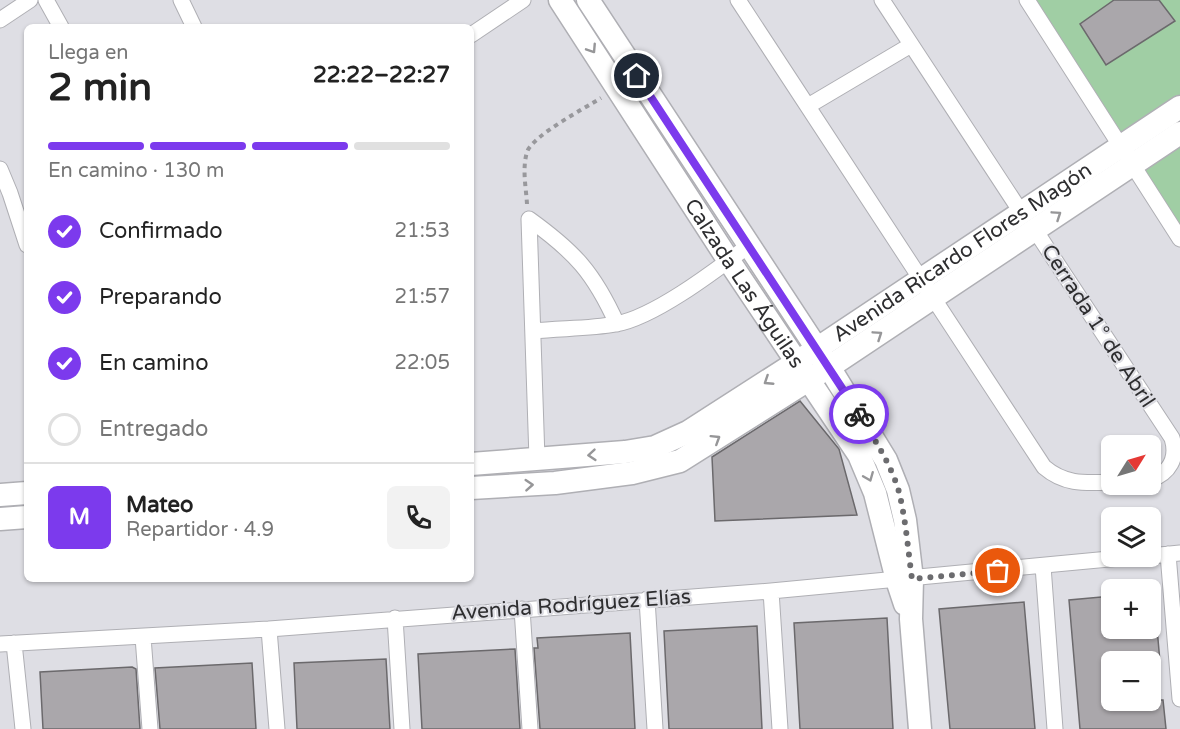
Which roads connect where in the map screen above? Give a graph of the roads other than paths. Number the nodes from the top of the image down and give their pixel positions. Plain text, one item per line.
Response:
1 (30, 0) edge
2 (46, 0) edge
3 (181, 0) edge
4 (523, 0) edge
5 (560, 0) edge
6 (588, 0) edge
7 (738, 0) edge
8 (882, 0) edge
9 (1027, 0) edge
10 (0, 20) edge
11 (59, 24) edge
12 (193, 24) edge
13 (474, 33) edge
14 (911, 45) junction
15 (808, 106) junction
16 (1180, 107) edge
17 (1180, 132) edge
18 (1127, 155) junction
19 (0, 169) edge
20 (1028, 221) junction
21 (24, 236) edge
22 (1180, 239) edge
23 (748, 246) junction
24 (729, 261) junction
25 (926, 289) junction
26 (617, 324) junction
27 (533, 331) junction
28 (823, 358) junction
29 (803, 371) junction
30 (537, 459) junction
31 (474, 464) edge
32 (1161, 476) edge
33 (1101, 483) edge
34 (474, 488) edge
35 (24, 493) edge
36 (0, 495) edge
37 (24, 517) edge
38 (0, 519) edge
39 (1174, 553) edge
40 (1101, 560) edge
41 (1043, 566) junction
42 (904, 580) junction
43 (771, 591) junction
44 (647, 599) junction
45 (522, 609) junction
46 (395, 618) junction
47 (269, 629) junction
48 (143, 637) junction
49 (7, 643) edge
50 (1180, 699) edge
51 (23, 729) edge
52 (150, 729) edge
53 (277, 729) edge
54 (402, 729) edge
55 (530, 729) edge
56 (656, 729) edge
57 (780, 729) edge
58 (920, 729) edge
59 (1055, 729) edge

1 - 10 street
2 - 11 street
3 - 12 street
4 - 13 street
5 -> 24 street, Calzada Las Águilas
6 - 23 street, Calzada Las Águilas
7 - 15 street
8 - 14 street
9 - 18 street
14 - 15 street
14 - 20 street
15 - 25 street
16 - 18 street, Avenida Ricardo Flores Magón
17 - 18 street, Avenida Ricardo Flores Magón
18 - 20 street, Avenida Ricardo Flores Magón
18 - 22 street
19 - 21 street
20 - 25 street, Avenida Ricardo Flores Magón
20 - 32 street, Cerrada 1° de Abril
23 - 24 street
23 - 28 street, Calzada Las Águilas
24 - 26 street
24 - 29 street, Calzada Las Águilas
25 - 28 street, Avenida Ricardo Flores Magón
25 - 33 street
26 - 27 street
26 - 27 street
27 - 30 street
28 - 29 street, Avenida Ricardo Flores Magón
28 - 42 street, Calzada Las Águilas
29 -> 30 street, Avenida Ricardo Flores Magón
34 -> 29 street, Avenida Ricardo Flores Magón
29 -> 42 street, Calzada Las Águilas
30 - 31 street, Avenida Ricardo Flores Magón
35 - 36 street
37 - 38 street
39 - 50 street
40 - 41 street, Avenida Rodríguez Elías
41 - 42 street, Avenida Rodríguez Elías
41 - 59 street
42 - 43 street, Avenida Rodríguez Elías
42 - 58 street
43 - 44 street, Avenida Rodríguez Elías
43 - 57 street
44 - 45 street, Avenida Rodríguez Elías
44 - 56 street
45 - 46 street, Avenida Rodríguez Elías
45 - 55 street
46 - 47 street, Avenida Rodríguez Elías
46 - 54 street
47 - 48 street, Avenida Rodríguez Elías
47 - 53 street
48 - 49 street, Avenida Rodríguez Elías
48 - 52 street
49 - 51 street

